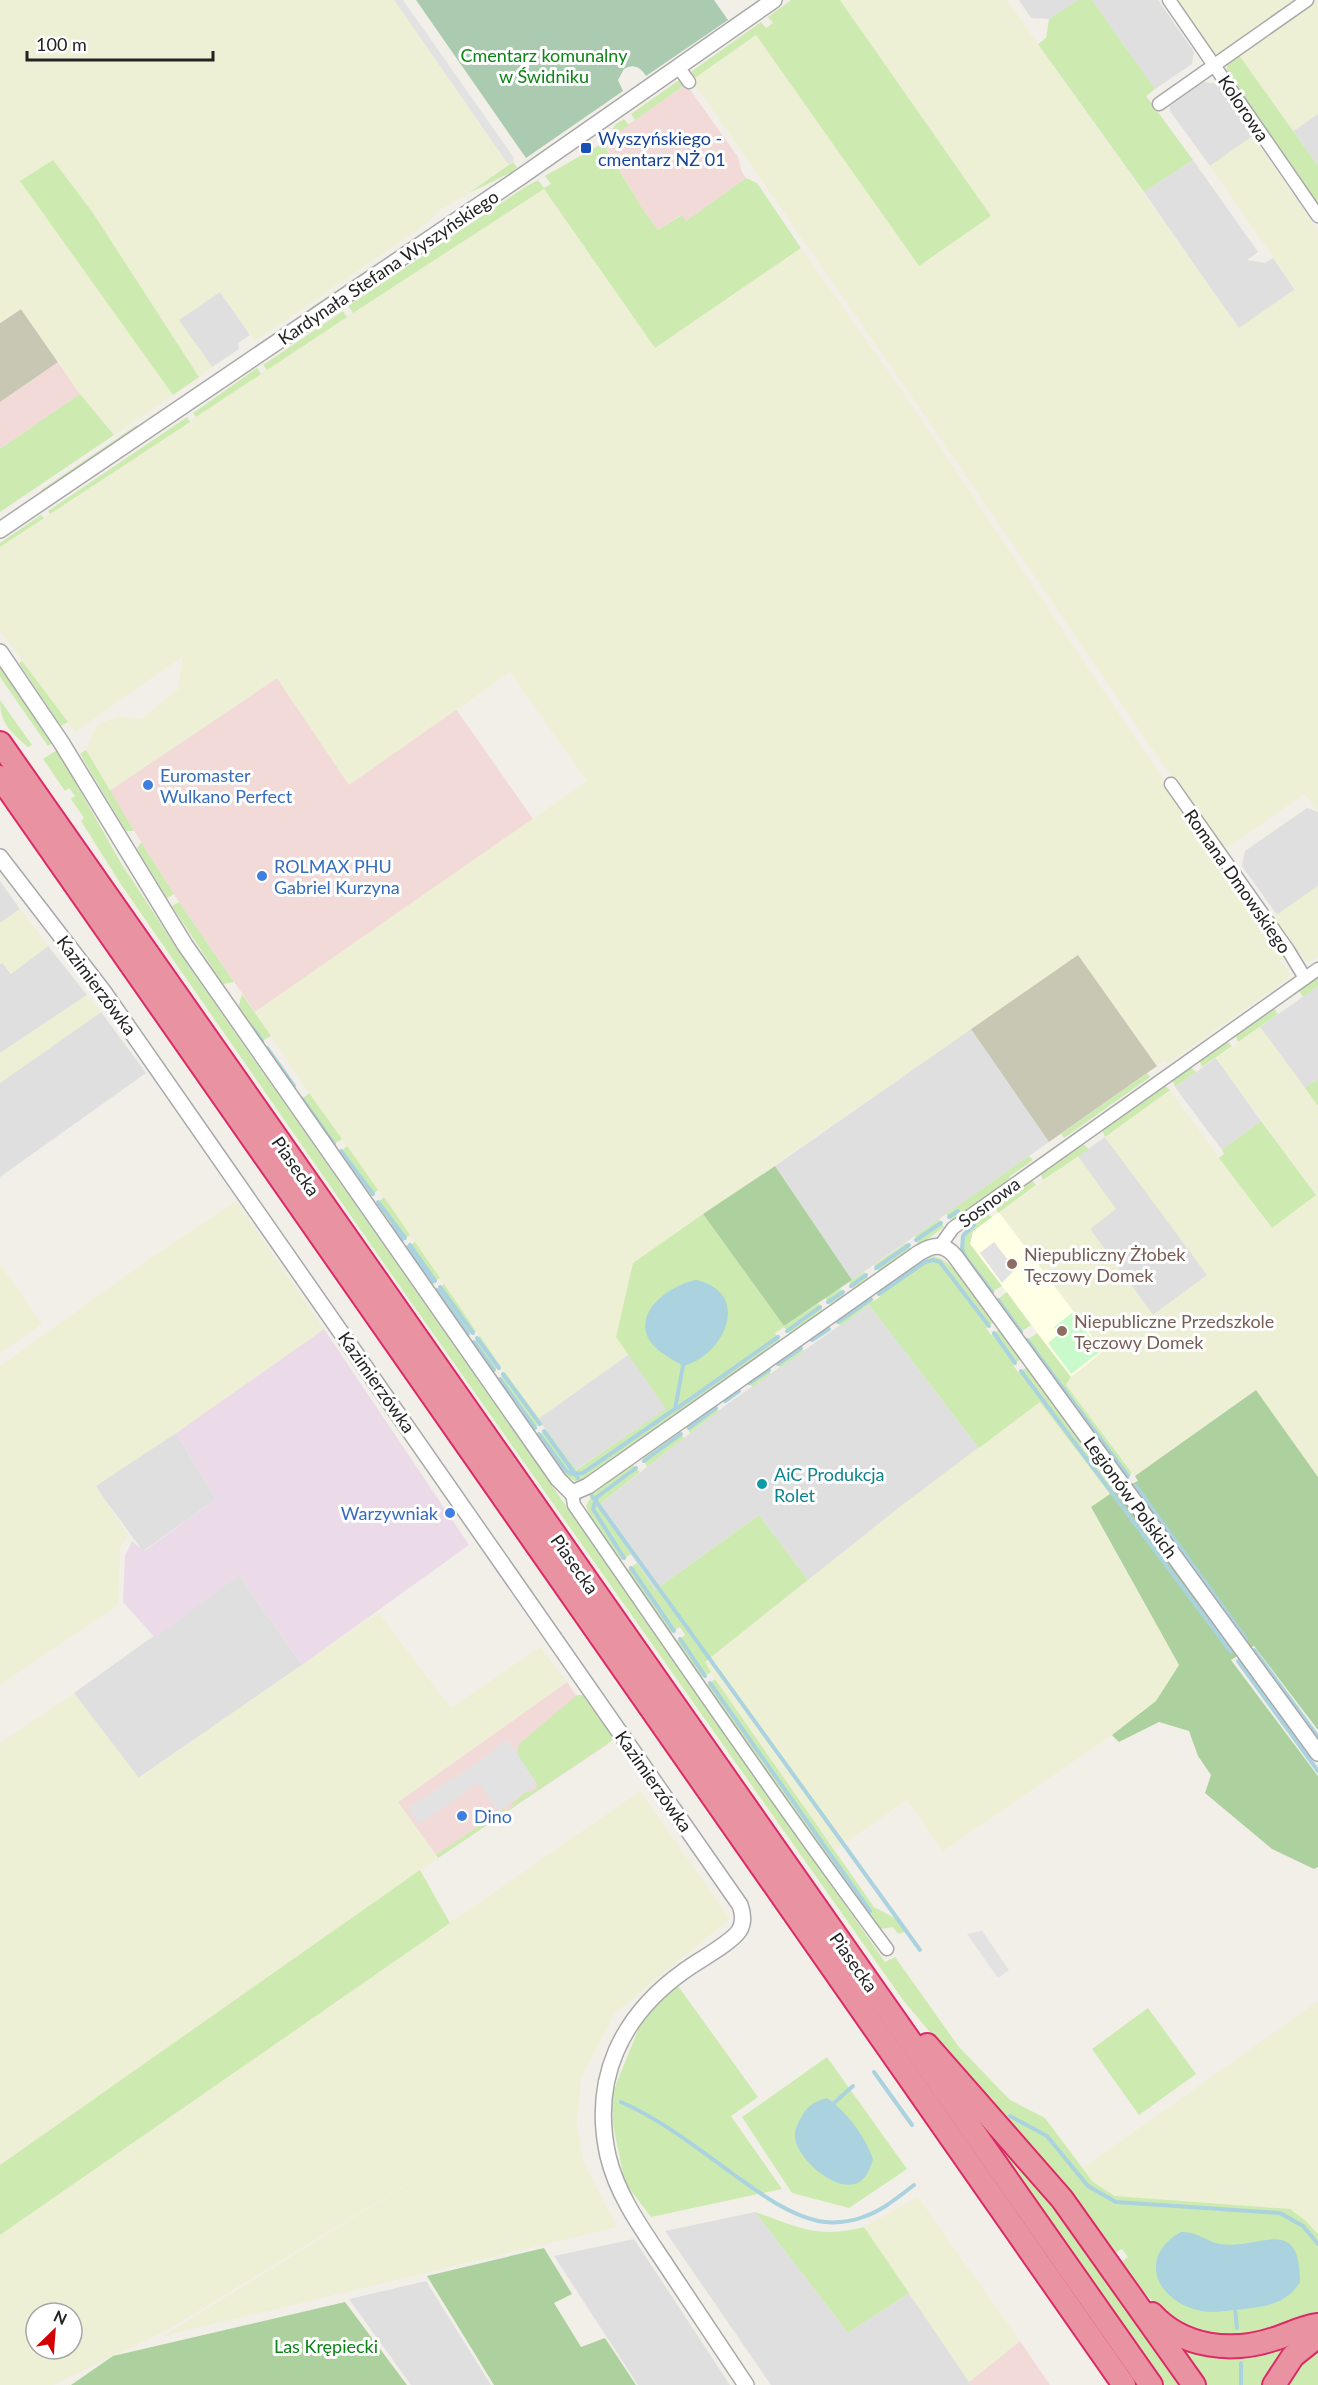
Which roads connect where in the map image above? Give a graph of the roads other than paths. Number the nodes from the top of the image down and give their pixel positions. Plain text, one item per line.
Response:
1 (774, 0) edge
2 (1169, 0) edge
3 (1307, 0) edge
4 (1215, 66) junction
5 (679, 68) junction
6 (689, 82) dead end
7 (1159, 104) dead end
8 (1318, 216) edge
9 (0, 530) edge
10 (0, 652) edge
11 (0, 742) edge
12 (0, 777) edge
13 (1171, 784) dead end
14 (0, 857) edge
15 (1318, 969) edge
16 (1305, 978) junction
17 (940, 1246) junction
18 (572, 1492) junction
19 (1318, 1753) edge
20 (832, 1931) junction
21 (887, 1949) dead end
22 (1113, 2271) junction
23 (1318, 2325) edge
24 (1318, 2336) edge
25 (1121, 2381) edge
26 (746, 2385) edge
27 (1151, 2385) edge
28 (1194, 2385) edge
29 (1274, 2385) edge

1 - 5 street, Kardynała Stefana Wyszyńskiego
2 - 4 street, Kolorowa
3 - 4 street
4 - 7 street
4 - 8 street, Kolorowa
5 - 6 street
5 - 9 street, Kardynała Stefana Wyszyńskiego
10 - 18 street
11 - 20 highway, Piasecka
12 - 25 highway, Piasecka
13 - 16 street, Romana Dmowskiego
14 - 26 street, Kazimierzówka
15 - 16 street, Sosnowa
16 - 17 street, Sosnowa
17 - 18 street, Sosnowa
17 - 19 street, Legionów Polskich
18 - 21 street
20 - 22 highway
20 - 27 highway, Piasecka
22 - 23 highway
22 - 28 highway
24 - 29 highway

